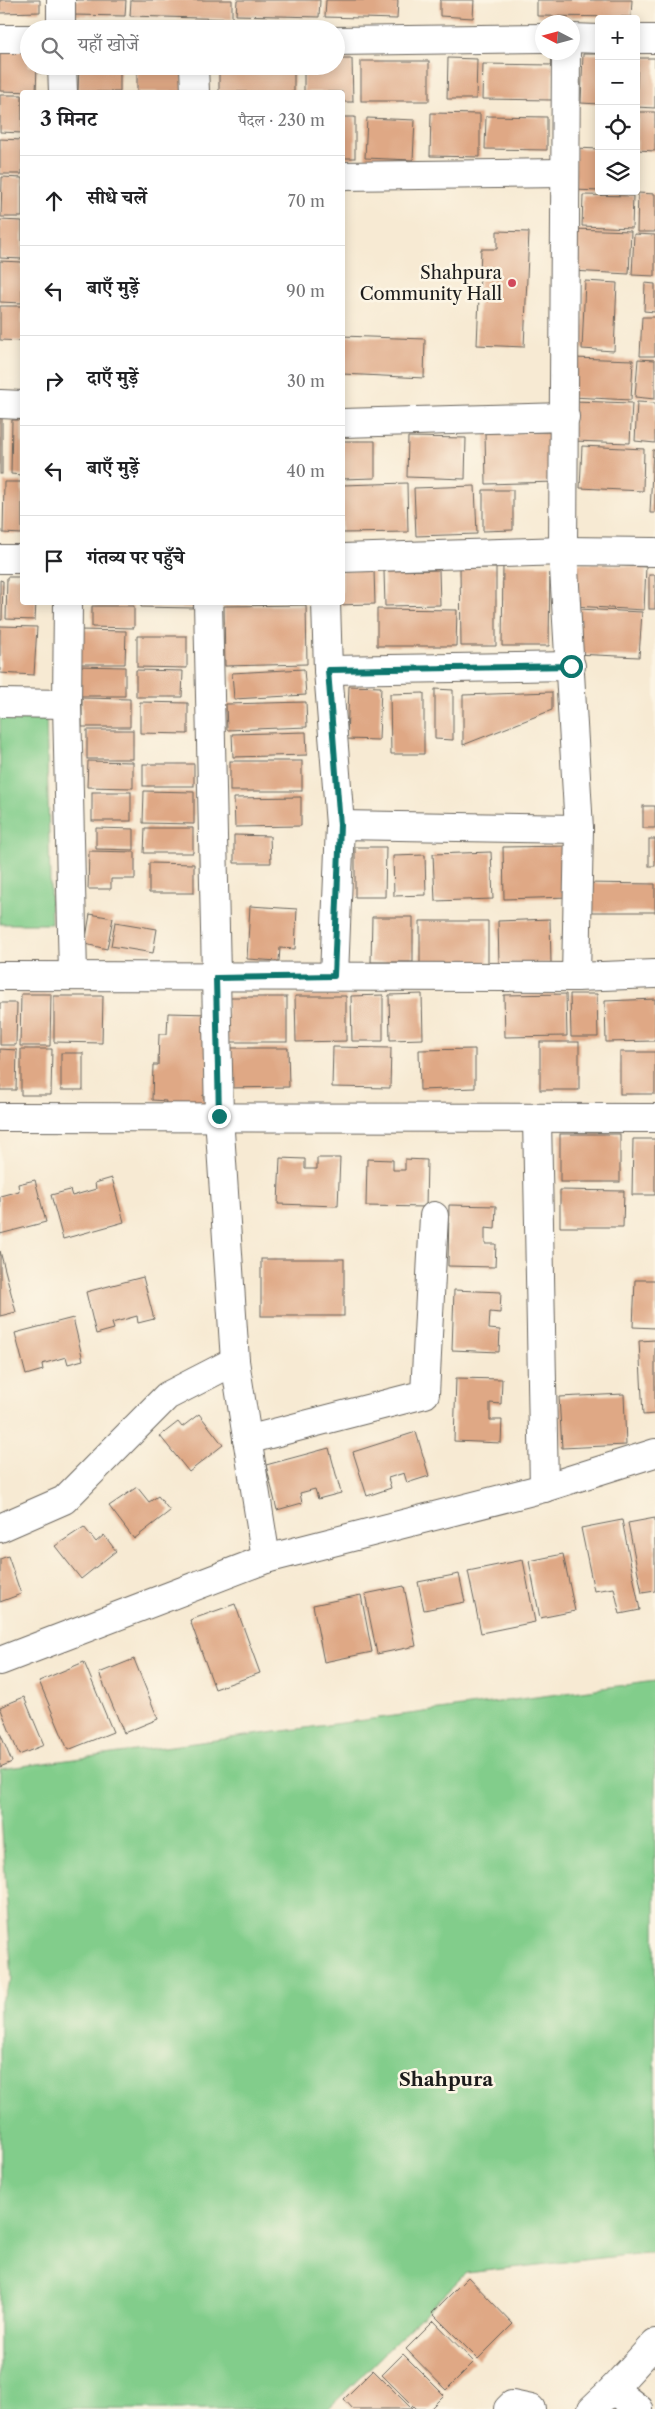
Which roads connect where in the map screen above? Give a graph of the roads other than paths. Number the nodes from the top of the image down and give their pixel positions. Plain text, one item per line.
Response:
1 (61, 0) edge
2 (61, 20) edge
3 (535, 38) edge
4 (580, 38) edge
5 (595, 38) edge
6 (0, 39) edge
7 (20, 39) edge
8 (640, 39) edge
9 (655, 39) edge
10 (345, 41) edge
11 (566, 60) edge
12 (62, 75) edge
13 (194, 75) edge
14 (63, 90) edge
15 (195, 90) edge
16 (564, 173) junction
17 (345, 176) edge
18 (0, 404) edge
19 (20, 405) edge
20 (565, 417) junction
21 (345, 423) edge
22 (564, 551) junction
23 (655, 552) edge
24 (345, 558) edge
25 (0, 559) edge
26 (20, 559) edge
27 (68, 605) edge
28 (208, 605) edge
29 (326, 605) edge
30 (571, 666) junction
31 (328, 670) junction
32 (0, 703) edge
33 (67, 704) junction
34 (340, 825) junction
35 (579, 829) junction
36 (655, 974) edge
37 (0, 976) edge
38 (73, 976) junction
39 (334, 976) junction
40 (576, 977) junction
41 (216, 978) junction
42 (219, 1116) junction
43 (0, 1117) edge
44 (537, 1118) junction
45 (655, 1118) edge
46 (434, 1216) dead end
47 (235, 1362) junction
48 (247, 1440) junction
49 (655, 1453) edge
50 (544, 1488) junction
51 (0, 1528) edge
52 (266, 1559) junction
53 (0, 1661) edge
54 (655, 2343) edge
55 (613, 2389) junction
56 (508, 2409) edge
57 (531, 2409) edge
58 (592, 2409) edge
59 (639, 2409) edge

1 - 2 street
3 - 10 street
4 - 5 street
6 - 7 street
8 - 9 street
11 - 16 street
12 - 14 street
13 - 15 street
16 - 17 street
16 - 20 street
18 - 19 street
20 - 21 street
20 - 22 street
22 - 23 street
22 - 24 street
22 - 30 street
25 - 26 street
27 - 33 street
28 - 41 street
29 - 31 street
30 - 31 street
30 - 35 street
31 - 34 street
32 - 33 street
33 - 38 street
34 - 35 street
34 - 39 street
35 - 40 street
36 - 40 street
37 - 38 street
38 - 41 street
39 - 40 street
39 - 41 street
41 - 42 street
42 - 43 street
42 - 44 street
42 - 47 street
44 - 45 street
44 - 50 street
46 - 48 street
47 - 48 street
47 - 51 street
48 - 52 street
49 - 50 street
50 - 52 street
52 - 53 street
54 - 55 street
55 - 58 street
55 - 59 street
56 - 57 street

